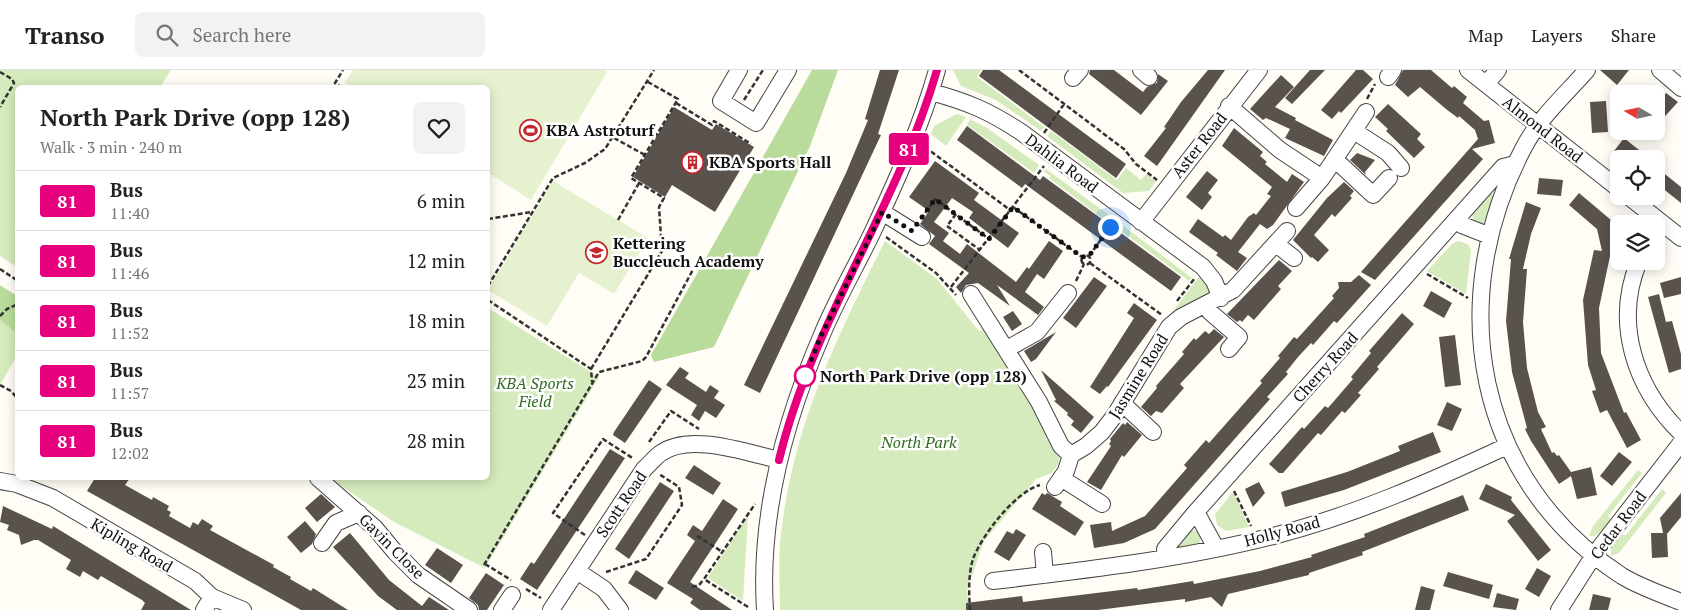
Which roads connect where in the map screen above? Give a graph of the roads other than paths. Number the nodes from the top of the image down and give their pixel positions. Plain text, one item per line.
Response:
1 (739, 70) edge
2 (788, 70) edge
3 (937, 70) edge
4 (1259, 70) edge
5 (1468, 70) edge
6 (1498, 70) edge
7 (1587, 70) edge
8 (1660, 70) edge
9 (1486, 84) junction
10 (1681, 88) edge
11 (931, 92) junction
12 (1230, 106) junction
13 (1366, 112) road end
14 (1538, 125) junction
15 (1354, 131) junction
16 (1334, 161) junction
17 (1515, 164) junction
18 (1322, 178) junction
19 (1610, 182) edge
20 (1637, 205) edge
21 (1296, 208) dead end
22 (882, 212) junction
23 (1648, 215) edge
24 (1456, 220) junction
25 (1141, 222) junction
26 (1665, 229) edge
27 (1287, 231) dead end
28 (917, 234) road end
29 (1490, 236) junction
30 (1681, 238) edge
31 (1276, 244) junction
32 (1294, 258) dead end
33 (1636, 270) edge
34 (1068, 293) road end
35 (966, 298) road end
36 (1214, 301) junction
37 (1007, 349) junction
38 (1229, 349) dead end
39 (1122, 403) junction
40 (1153, 432) dead end
41 (1681, 432) edge
42 (1681, 443) edge
43 (1506, 446) junction
44 (1071, 455) junction
45 (779, 460) junction
46 (320, 480) edge
47 (0, 481) edge
48 (18, 481) edge
49 (1102, 504) dead end
50 (359, 513) junction
51 (1194, 514) junction
52 (322, 542) dead end
53 (1216, 548) junction
54 (1044, 552) dead end
55 (1594, 555) junction
56 (1166, 558) junction
57 (577, 571) junction
58 (1045, 575) junction
59 (993, 580) dead end
60 (512, 595) dead end
61 (1681, 602) edge
62 (208, 604) edge
63 (243, 610) edge
64 (469, 610) edge
65 (502, 610) edge
66 (551, 610) edge
67 (620, 610) edge
68 (765, 610) edge
69 (1559, 610) edge

1 - 2 street
3 - 11 street
4 - 12 street, Aster Road
5 - 9 street, Almond Road
6 - 9 street
7 - 14 street
8 - 10 street
9 - 14 street, Almond Road
11 - 22 street
11 - 25 street, Dahlia Road
12 - 18 street
12 - 25 street, Aster Road
13 - 15 street
14 - 17 street
14 - 19 street, Almond Road
15 - 16 street
15 - 16 street
16 - 18 street
17 - 24 street, Cherry Road
17 - 29 street
18 - 21 street
20 - 23 street
22 - 28 street
22 - 45 street
24 - 29 street
24 - 51 street, Cherry Road
25 - 36 street, Dahlia Road
26 - 30 street
27 - 31 street, Jasmine Road
29 - 43 street
31 - 32 street
31 - 36 street, Jasmine Road
33 - 41 street
34 - 37 street
35 - 37 street
36 - 38 street, Dahlia Road
36 - 39 street, Jasmine Road
37 - 44 street
39 - 40 street
39 - 44 street, Jasmine Road
42 - 55 street, Cedar Road
43 - 53 street, Holly Road
43 - 55 street
44 - 49 street
45 - 57 street, Scott Road
45 - 68 street
46 - 50 street, Gavin Close
47 - 48 street, Kipling Road
48 - 62 street, Kipling Road
50 - 52 street
50 - 64 street, Gavin Close
51 - 53 street
51 - 56 street, Cherry Road
53 - 56 street, Holly Road
54 - 58 street
55 - 61 street
55 - 69 street, Cedar Road
56 - 58 street, Holly Road
57 - 66 street, Scott Road
57 - 67 street
58 - 59 street, Holly Road
60 - 65 street
62 - 63 street, Kipling Road

